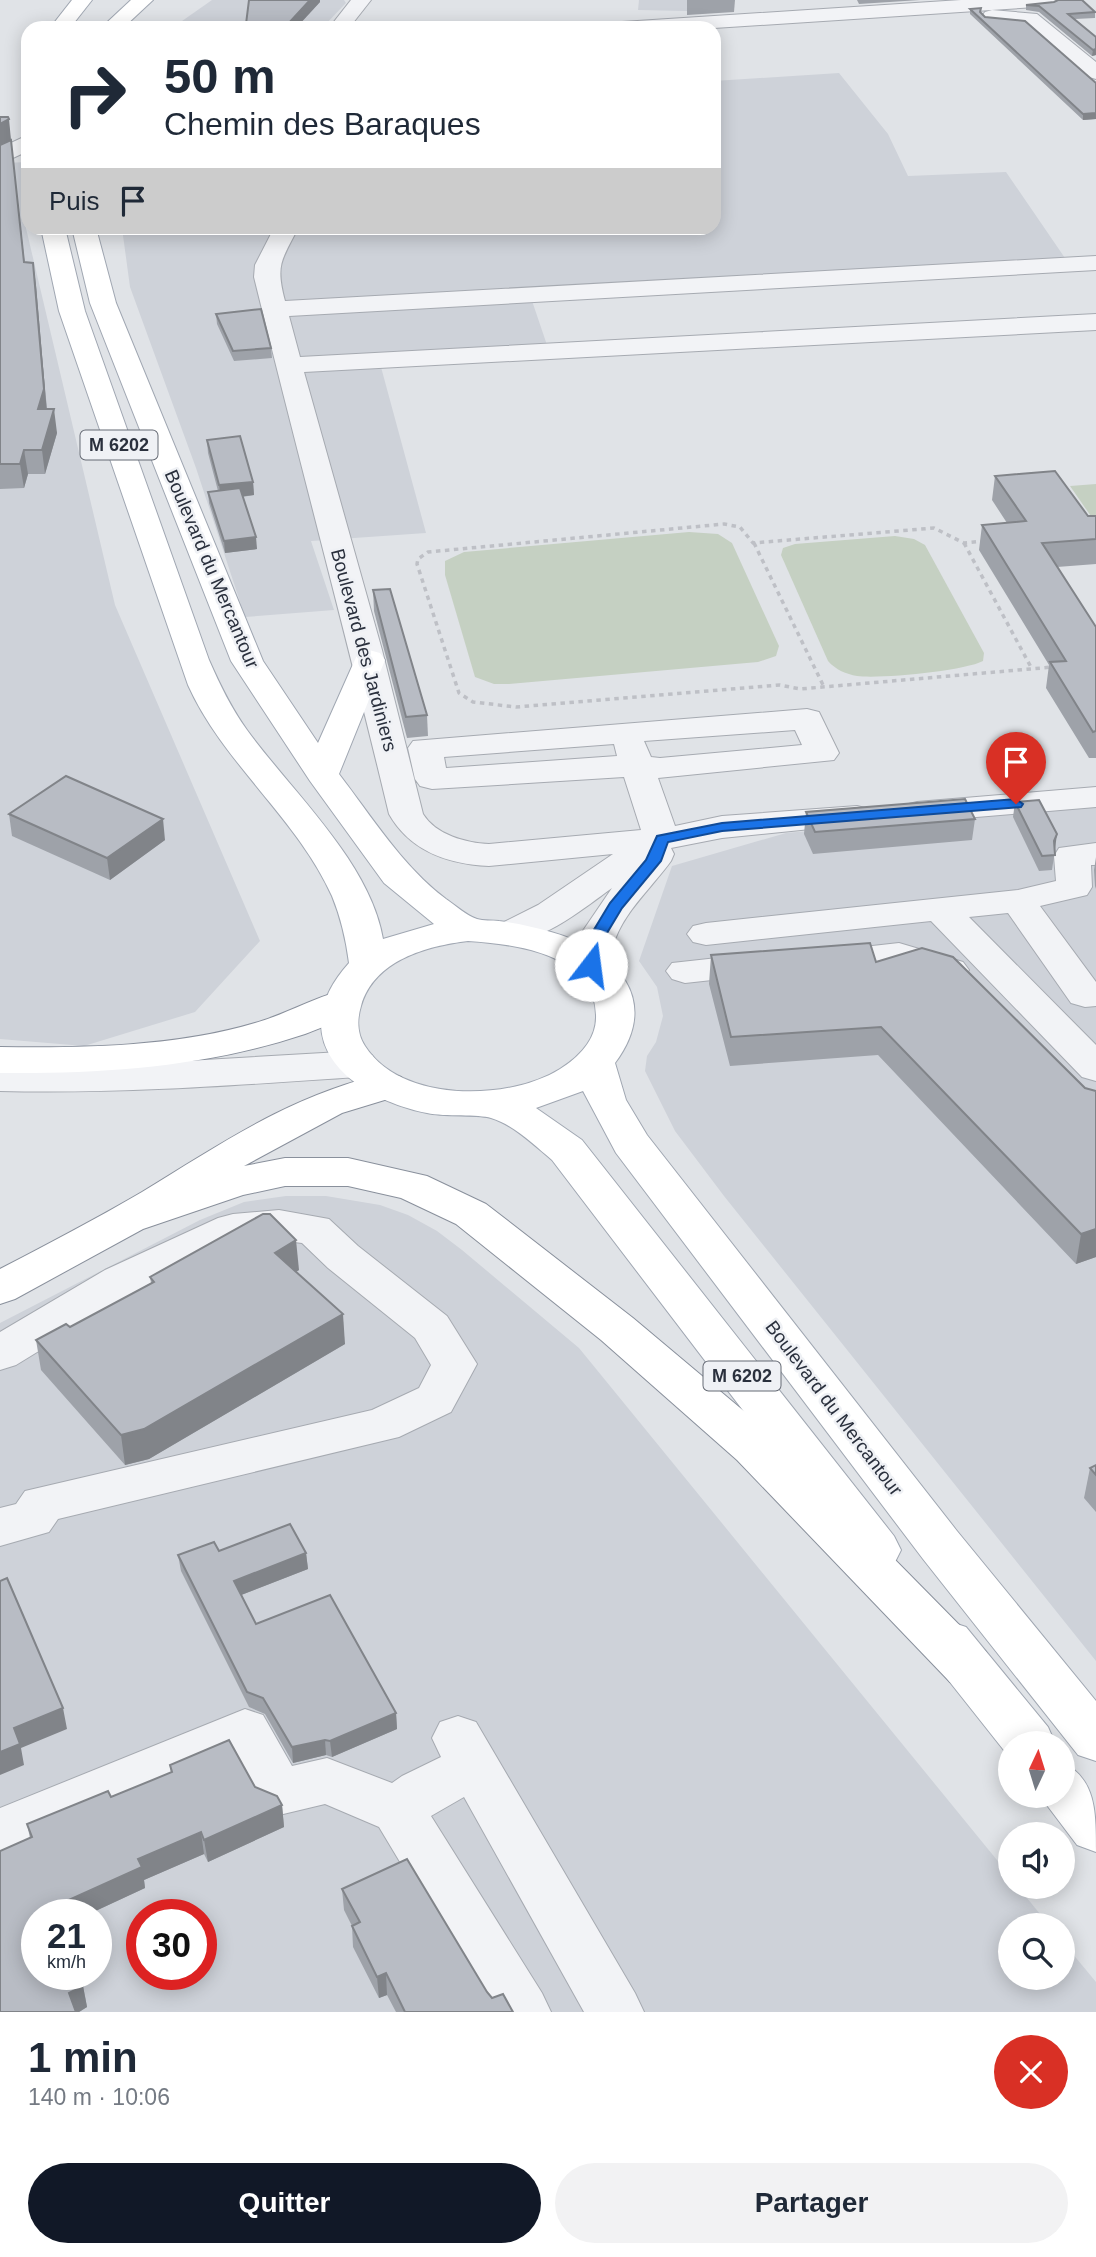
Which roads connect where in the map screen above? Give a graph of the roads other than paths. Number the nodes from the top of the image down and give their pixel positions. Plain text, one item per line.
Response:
1 (67, 0) edge
2 (82, 0) edge
3 (143, 0) edge
4 (361, 0) edge
5 (1052, 0) edge
6 (957, 6) junction
7 (54, 21) edge
8 (66, 21) edge
9 (119, 21) edge
10 (344, 21) edge
11 (721, 21) edge
12 (1096, 73) edge
13 (21, 146) edge
14 (0, 157) edge
15 (55, 235) edge
16 (86, 235) edge
17 (282, 235) edge
18 (1096, 263) edge
19 (275, 310) junction
20 (1096, 322) edge
21 (290, 365) junction
22 (369, 660) junction
23 (622, 723) junction
24 (638, 769) junction
25 (322, 774) junction
26 (1096, 797) edge
27 (662, 839) junction
28 (1096, 854) edge
29 (1018, 901) junction
30 (940, 909) junction
31 (468, 930) junction
32 (513, 932) junction
33 (706, 934) dead end
34 (368, 964) junction
35 (591, 965) junction
36 (685, 971) dead end
37 (1096, 994) edge
38 (340, 1003) junction
39 (0, 1060) edge
40 (595, 1063) junction
41 (1096, 1068) edge
42 (372, 1075) junction
43 (0, 1077) edge
44 (498, 1104) junction
45 (1096, 1107) edge
46 (131, 1218) junction
47 (0, 1288) edge
48 (0, 1353) edge
49 (0, 1527) edge
50 (968, 1667) junction
51 (1019, 1731) edge
52 (1096, 1739) edge
53 (1075, 1801) edge
54 (398, 1810) junction
55 (1096, 1828) edge
56 (0, 1833) edge
57 (522, 2012) edge
58 (615, 2012) edge

1 - 7 main road
2 - 8 main road
3 - 9 main road
4 - 10 street
5 - 6 street
6 - 11 street
6 - 12 street
13 - 14 street
15 - 34 main road, M 6202
16 - 25 main road, Boulevard du Mercantour / M 6202
17 - 19 street, Boulevard des Jardiniers
18 - 19 street
19 - 21 street, Boulevard des Jardiniers
20 - 21 street
21 - 22 street, Boulevard des Jardiniers
22 - 25 main road
22 - 27 street, Boulevard des Jardiniers
23 - 24 street
23 - 24 street
23 - 24 street
24 - 27 street
25 - 31 main road, Boulevard du Mercantour / M 6202
26 - 27 street
27 - 32 street
27 - 35 street
28 - 29 street
29 - 30 street
29 - 37 street
30 - 33 street
30 - 41 street
31 - 32 main road
31 - 34 main road
32 - 35 main road
34 - 38 main road
35 - 40 main road
36 - 45 street
38 - 39 main road
38 - 42 main road
40 - 44 main road
40 - 52 main road, Boulevard du Mercantour / M 6202
42 - 43 street
42 - 44 main road
42 - 46 main road
44 - 50 main road, M 6202
46 - 47 main road
46 - 50 main road
48 - 49 street
50 - 51 main road, M 6202
53 - 55 main road
54 - 56 street
54 - 57 street
54 - 58 street

